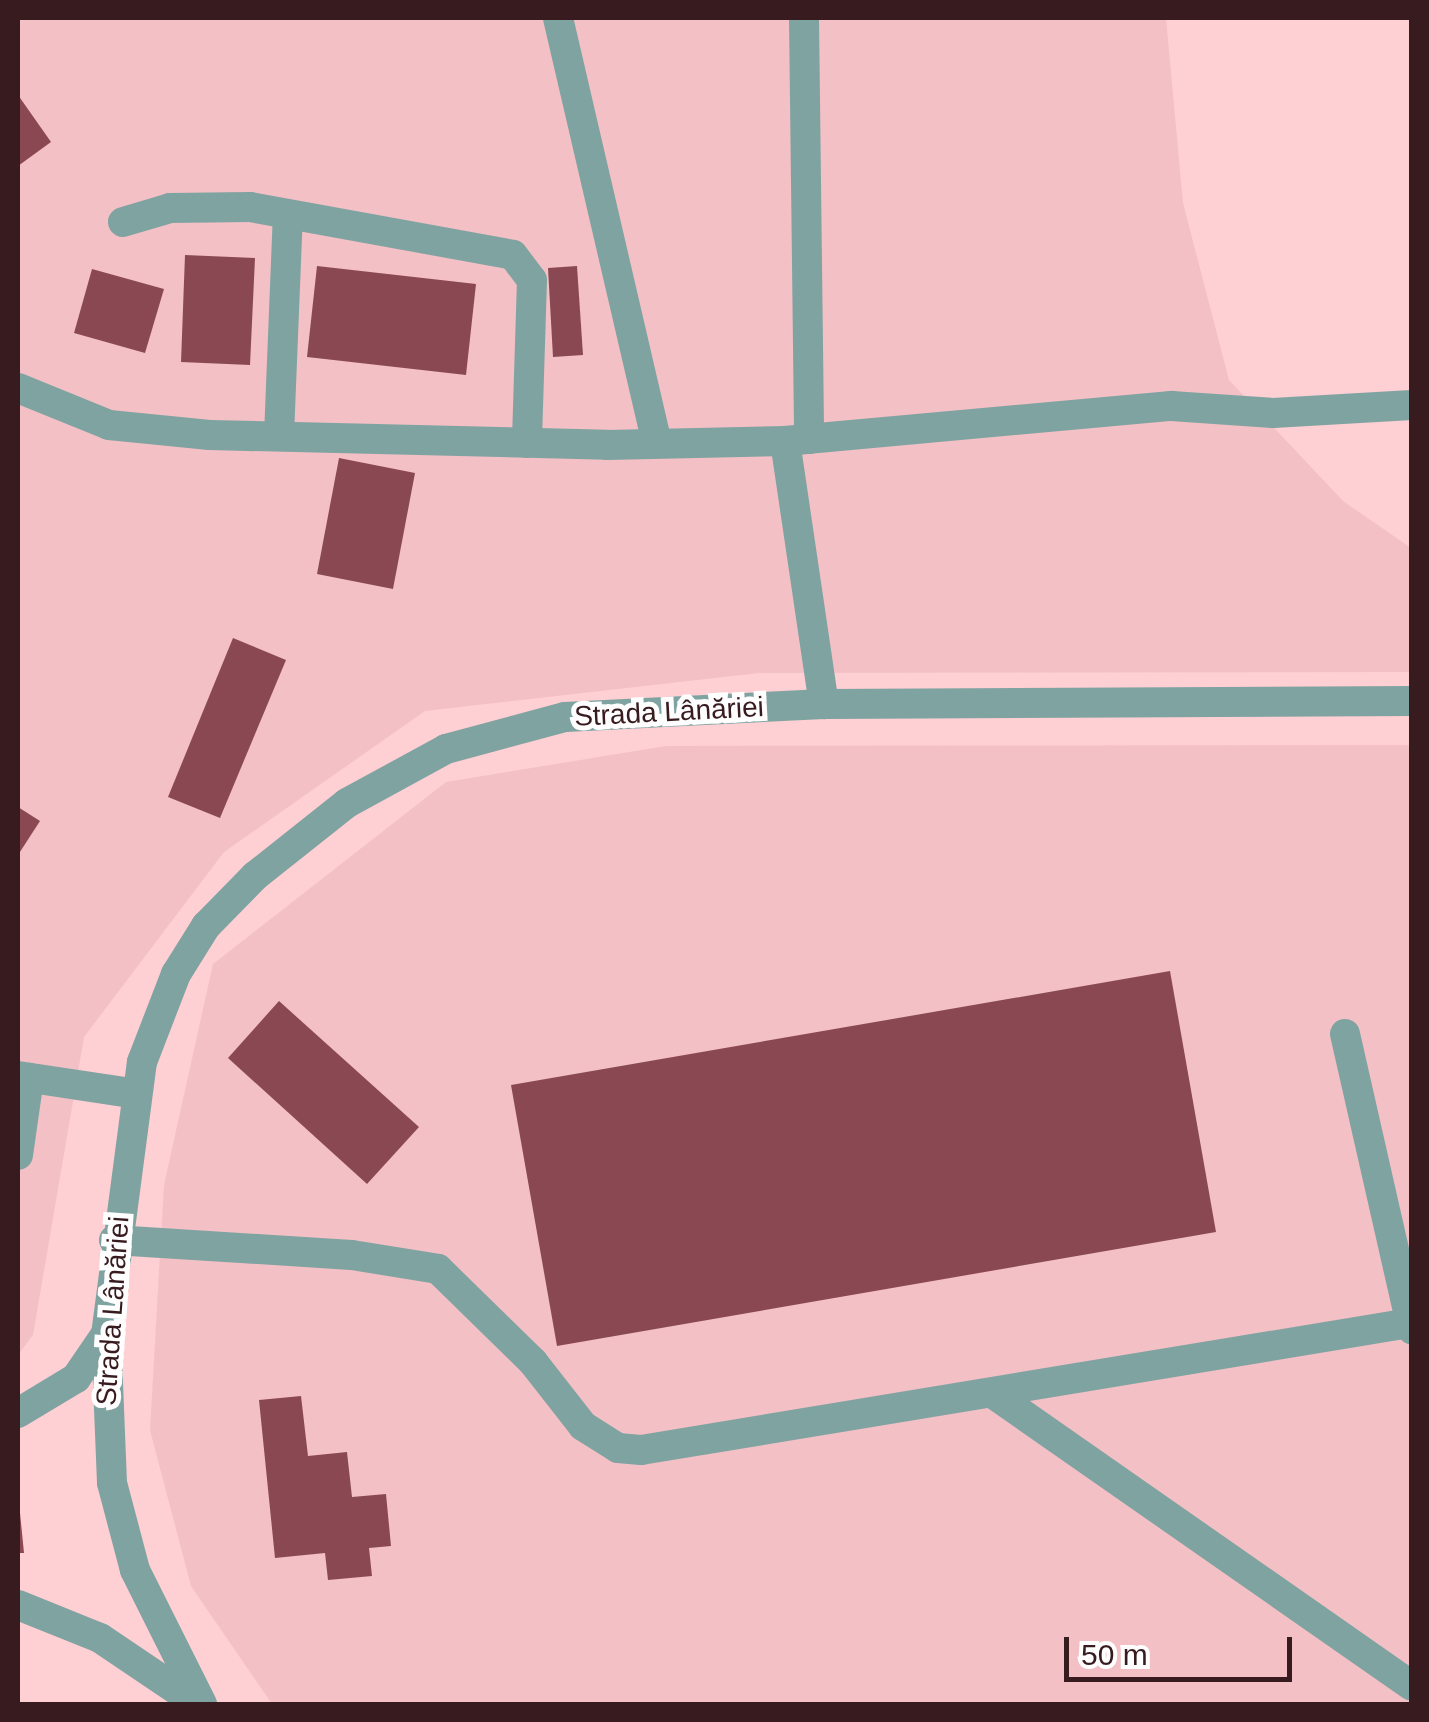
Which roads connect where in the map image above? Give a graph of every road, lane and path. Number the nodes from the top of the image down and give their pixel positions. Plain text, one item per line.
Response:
1 (558, 18) edge
2 (804, 18) edge
3 (288, 215) junction
4 (123, 222) dead end
5 (18, 388) edge
6 (1412, 406) edge
7 (279, 436) junction
8 (797, 440) junction
9 (527, 443) junction
10 (656, 444) junction
11 (1412, 700) edge
12 (824, 704) junction
13 (1346, 1034) dead end
14 (23, 1077) edge
15 (137, 1094) junction
16 (18, 1155) edge
17 (114, 1240) junction
18 (1411, 1327) edge
19 (106, 1334) junction
20 (995, 1395) junction
21 (18, 1413) edge
22 (18, 1606) edge
23 (1412, 1686) edge
24 (200, 1704) edge

1 - 10 street
2 - 8 street
3 - 4 street
3 - 7 street
3 - 9 street
5 - 7 street
6 - 8 street
7 - 9 street
8 - 10 street
8 - 12 street
9 - 10 street
11 - 12 street, Strada Lânăriei
12 - 15 street, Strada Lânăriei
13 - 18 street
14 - 15 street
14 - 16 street
15 - 17 street, Strada Lânăriei
17 - 19 street, Strada Lânăriei
17 - 20 street
18 - 20 street
19 - 21 street
19 - 24 street, Strada Lânăriei
20 - 23 street
22 - 24 street

